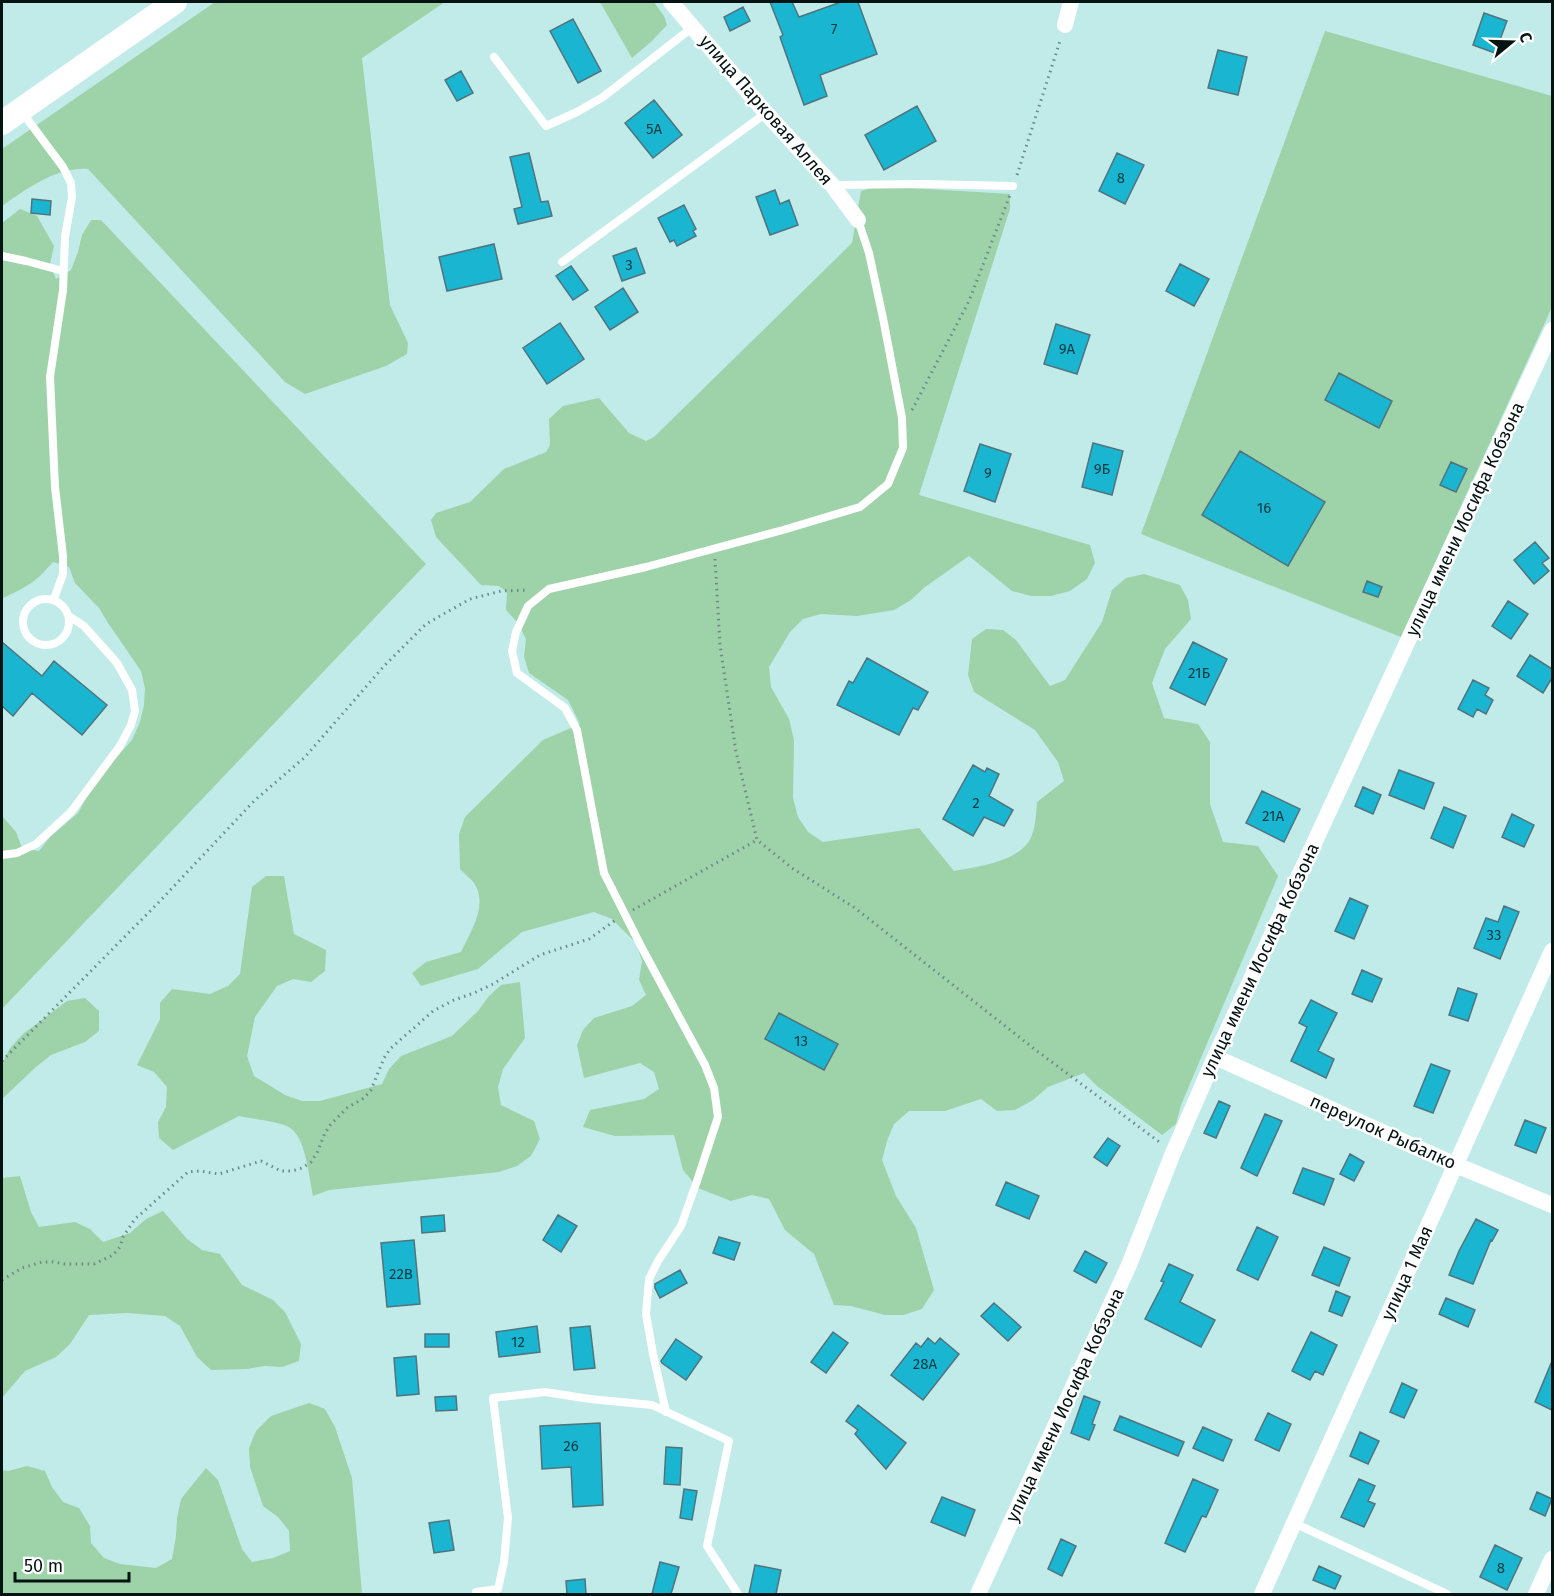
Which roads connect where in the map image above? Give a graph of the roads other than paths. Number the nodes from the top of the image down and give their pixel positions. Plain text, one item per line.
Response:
1 (175, 2) edge
2 (671, 2) edge
3 (1071, 2) edge
4 (1065, 25) road end
5 (693, 27) junction
6 (494, 57) dead end
7 (766, 113) junction
8 (11, 116) edge
9 (832, 185) junction
10 (1013, 186) road end
11 (858, 220) joint
12 (2, 256) edge
13 (562, 261) dead end
14 (63, 271) junction
15 (1552, 330) edge
16 (54, 599) junction
17 (69, 616) junction
18 (2, 855) edge
19 (1552, 951) edge
20 (1215, 1057) junction
21 (1456, 1165) junction
22 (1552, 1205) edge
23 (666, 1412) junction
24 (1294, 1523) junction
25 (1552, 1559) edge
26 (476, 1592) dead end
27 (738, 1594) edge
28 (978, 1594) edge
29 (1262, 1594) edge
30 (1447, 1594) edge
31 (1536, 1594) edge

1 - 8 main road
2 - 5 street, улица Парковая Аллея
3 - 4 street
5 - 6 lane
5 - 7 street, улица Парковая Аллея
7 - 9 street, улица Парковая Аллея
7 - 13 lane
8 - 14 lane
9 - 10 lane
9 - 11 street, улица Парковая Аллея
11 - 23 lane
12 - 14 lane
14 - 16 lane
15 - 20 street, улица имени Иосифа Кобзона
16 - 17 lane
16 - 17 lane
17 - 18 lane
19 - 21 street, улица 1 Мая
20 - 21 street, переулок Рыбалко
20 - 28 street, улица имени Иосифа Кобзона
21 - 22 street, переулок Рыбалко
21 - 24 street, улица 1 Мая
23 - 26 lane
23 - 27 lane
24 - 29 street, улица 1 Мая
24 - 30 lane
25 - 31 street

